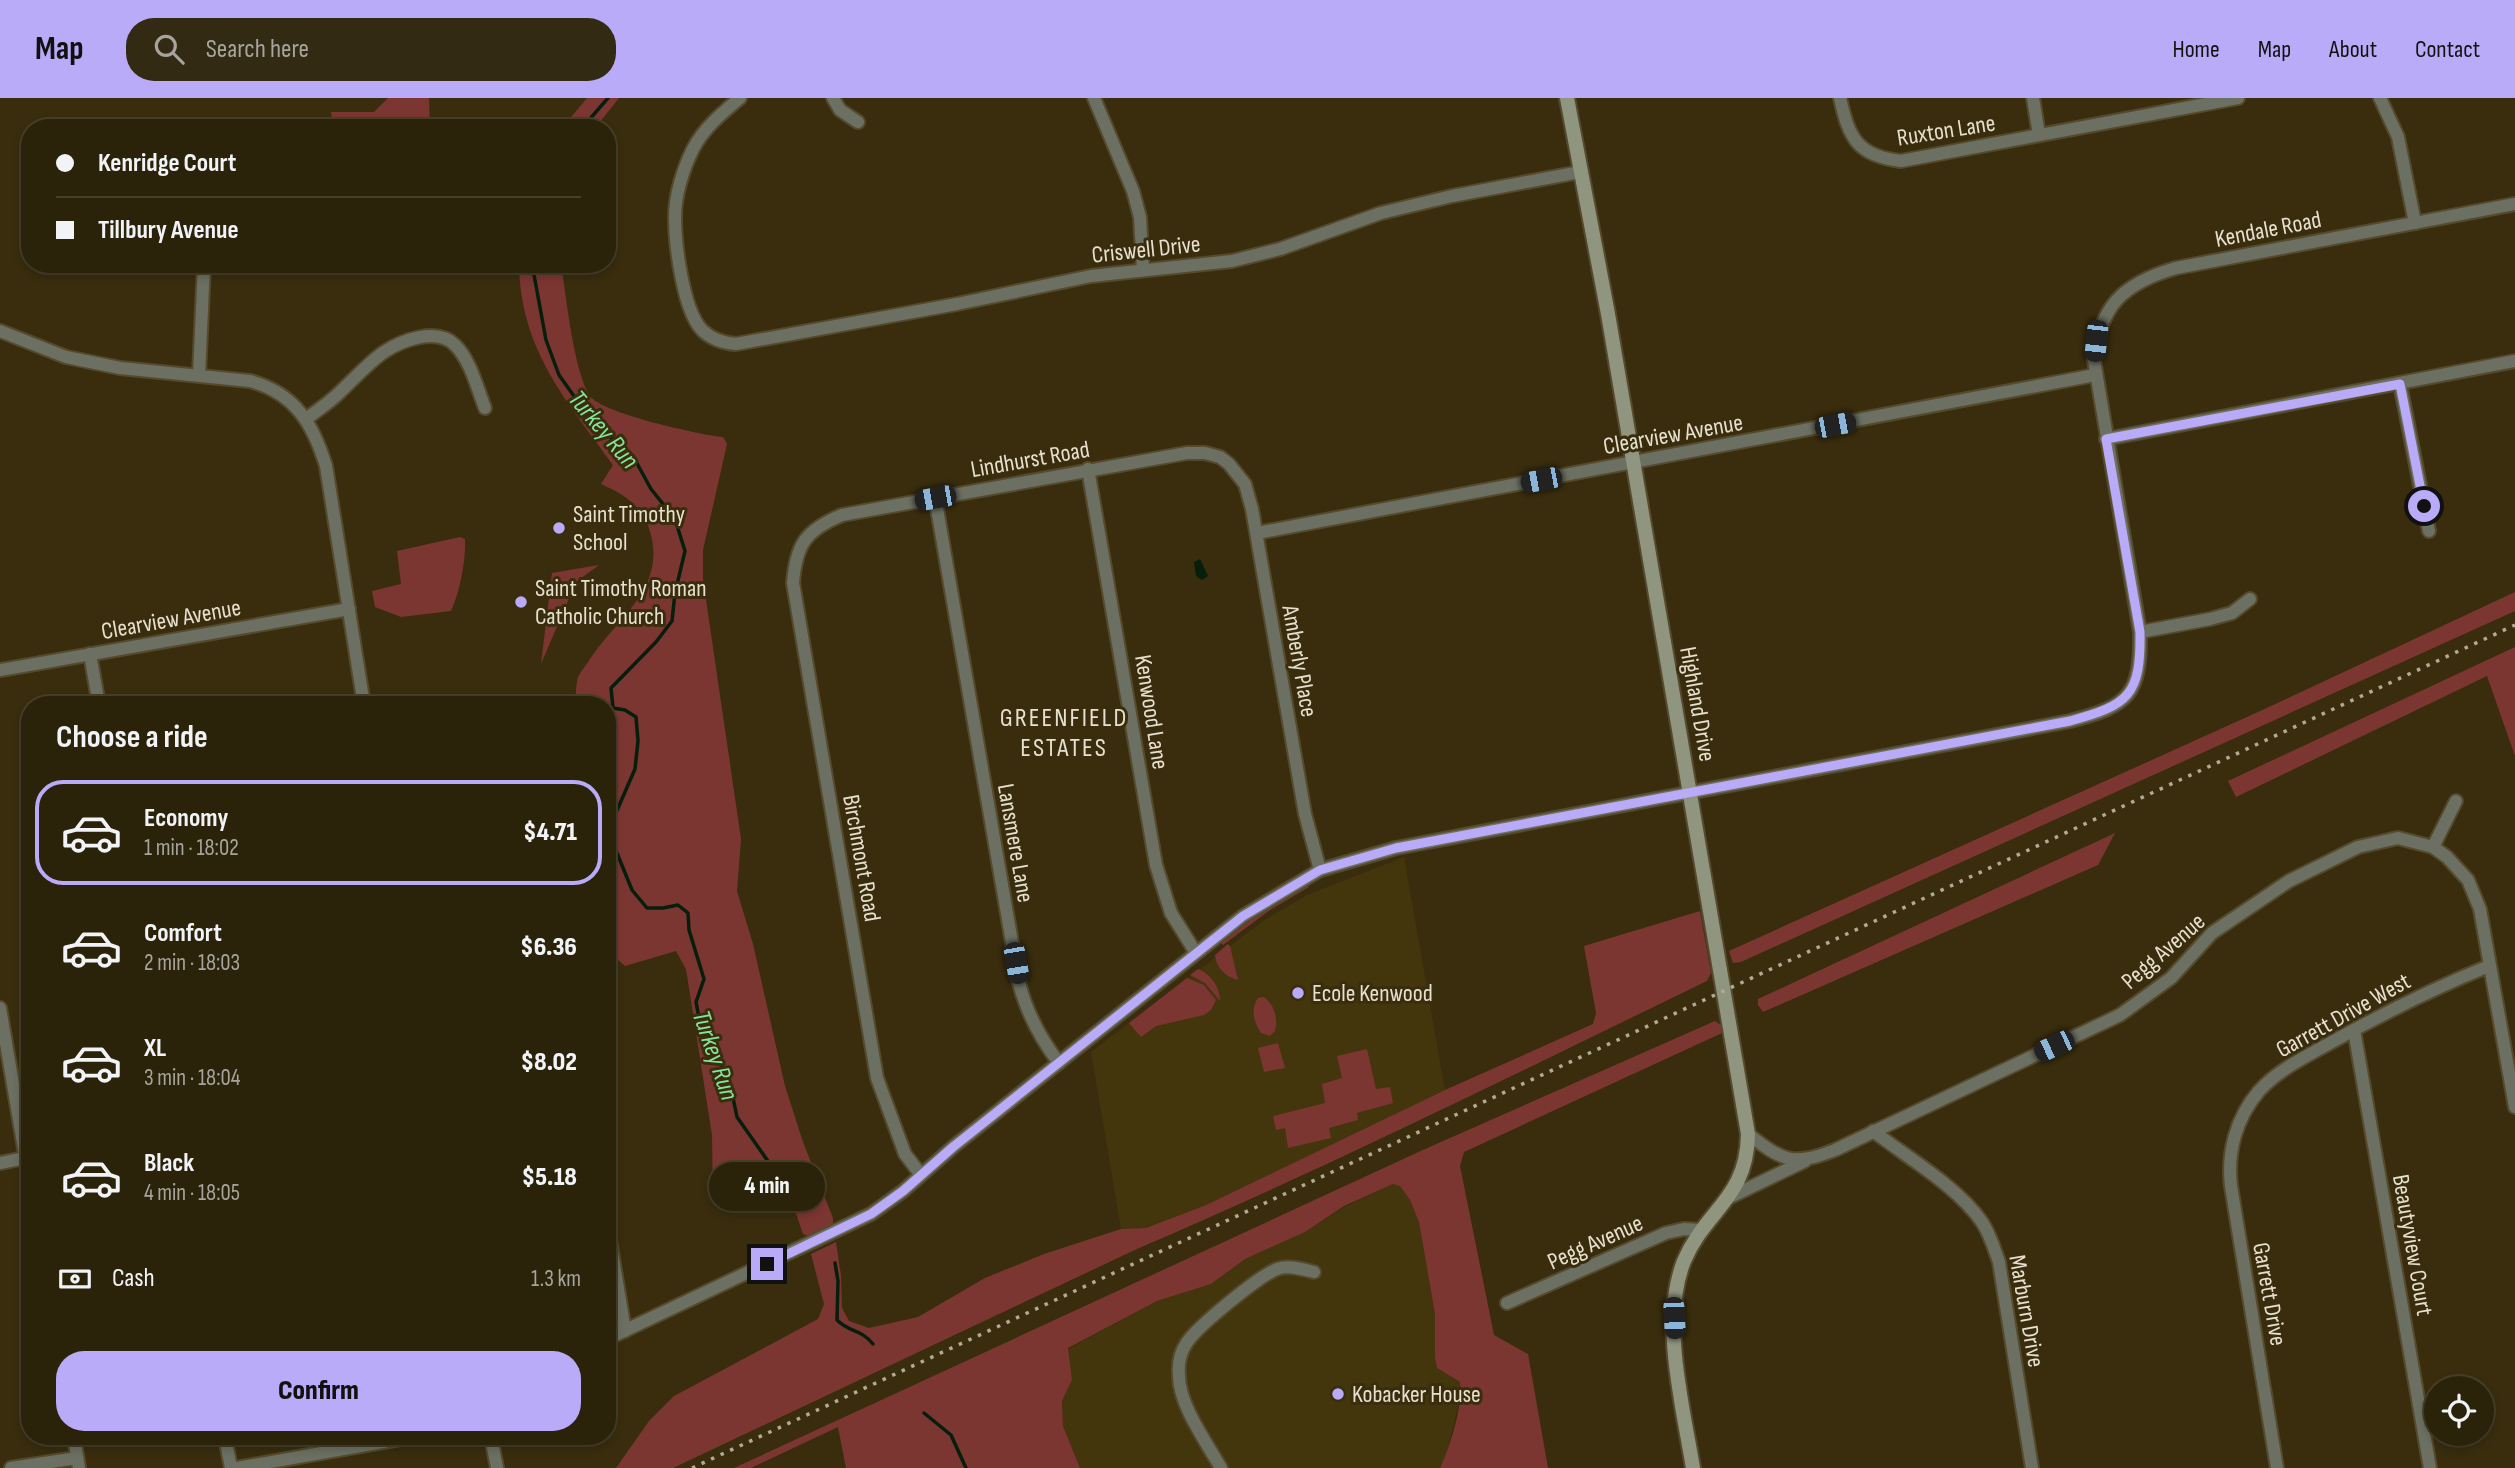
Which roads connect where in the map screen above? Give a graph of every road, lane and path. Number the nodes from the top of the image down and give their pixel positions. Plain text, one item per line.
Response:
1 (740, 98) edge
2 (832, 98) edge
3 (1094, 98) edge
4 (1567, 98) edge
5 (1840, 98) edge
6 (2032, 98) edge
7 (2238, 98) edge
8 (2380, 98) edge
9 (2207, 101) edge
10 (858, 122) dead end
11 (2039, 135) junction
12 (1580, 172) junction
13 (2515, 204) edge
14 (2415, 223) junction
15 (1143, 270) junction
16 (204, 273) edge
17 (0, 331) edge
18 (2515, 362) edge
19 (199, 375) junction
20 (2095, 375) junction
21 (2400, 384) junction
22 (485, 408) dead end
23 (306, 419) junction
24 (2106, 439) junction
25 (1633, 463) junction
26 (1229, 464) joint
27 (1088, 469) junction
28 (935, 498) junction
29 (2429, 531) dead end
30 (1257, 533) junction
31 (803, 540) joint
32 (2249, 599) dead end
33 (349, 609) junction
34 (2140, 632) junction
35 (90, 654) junction
36 (0, 670) edge
37 (97, 696) edge
38 (363, 696) edge
39 (1689, 792) junction
40 (2455, 801) dead end
41 (2433, 847) junction
42 (1320, 870) junction
43 (1196, 953) junction
44 (2489, 966) junction
45 (0, 1008) edge
46 (2354, 1030) junction
47 (1059, 1063) junction
48 (2515, 1107) edge
49 (21, 1125) edge
50 (2238, 1126) joint
51 (1873, 1131) junction
52 (1748, 1134) junction
53 (21, 1159) edge
54 (1805, 1161) junction
55 (0, 1163) edge
56 (921, 1175) junction
57 (1728, 1198) junction
58 (1702, 1230) junction
59 (1314, 1272) dead end
60 (616, 1276) edge
61 (1507, 1303) dead end
62 (625, 1331) junction
63 (616, 1335) edge
64 (75, 1445) edge
65 (227, 1445) edge
66 (366, 1445) edge
67 (493, 1445) edge
68 (78, 1463) edge
69 (11, 1468) edge
70 (231, 1468) edge
71 (237, 1468) edge
72 (497, 1468) edge
73 (1221, 1468) edge
74 (1693, 1468) edge
75 (2032, 1468) edge
76 (2277, 1468) edge
77 (2430, 1468) edge

1 - 15 street, Criswell Drive
2 - 10 street
3 - 15 street
4 - 12 street, Highland Drive
5 - 11 street, Ruxton Lane
6 - 11 street
7 - 9 street, Ruxton Lane
8 - 14 street
9 - 11 street, Ruxton Lane
12 - 15 street, Criswell Drive
12 - 25 street, Highland Drive
13 - 14 street, Kendale Road
14 - 20 street, Kendale Road
16 - 19 street
17 - 19 street
18 - 21 street
19 - 23 street
20 - 24 street, Kendale Road
20 - 25 street, Clearview Avenue
21 - 24 street
21 - 29 street
22 - 23 street
23 - 33 street
24 - 34 street, Kendale Road
25 - 30 street, Clearview Avenue
25 - 39 street, Highland Drive
26 - 27 street, Lindhurst Road
26 - 30 street, Amberly Place
27 - 28 street, Lindhurst Road
27 - 43 street, Kenwood Lane
28 - 31 street, Lindhurst Road
28 - 47 street, Lansmere Lane
30 - 42 street, Amberly Place
31 - 56 street, Birchmont Road
32 - 34 street
33 - 35 street, Clearview Avenue
33 - 38 street
34 - 39 street, Kendale Road
35 - 36 street, Clearview Avenue
35 - 37 street
39 - 42 street
39 - 52 street, Highland Drive
40 - 41 street
41 - 44 street
41 - 51 street, Pegg Avenue
42 - 43 street
43 - 47 street
44 - 46 street, Garrett Drive West
44 - 48 street
45 - 49 street
46 - 50 street, Garrett Drive West
46 - 77 street, Beautyview Court
47 - 56 street
50 - 76 street, Garrett Drive
51 - 54 street, Pegg Avenue
51 - 75 street, Marburn Drive
52 - 54 street
52 - 57 street, Highland Drive
53 - 55 street
54 - 57 street, Pegg Avenue
56 - 62 street
57 - 58 street, Highland Drive
58 - 61 street, Pegg Avenue
58 - 74 street, Highland Drive
59 - 73 street
60 - 62 street
62 - 63 street
64 - 68 street
65 - 70 street
66 - 71 street
67 - 72 street
68 - 69 street

